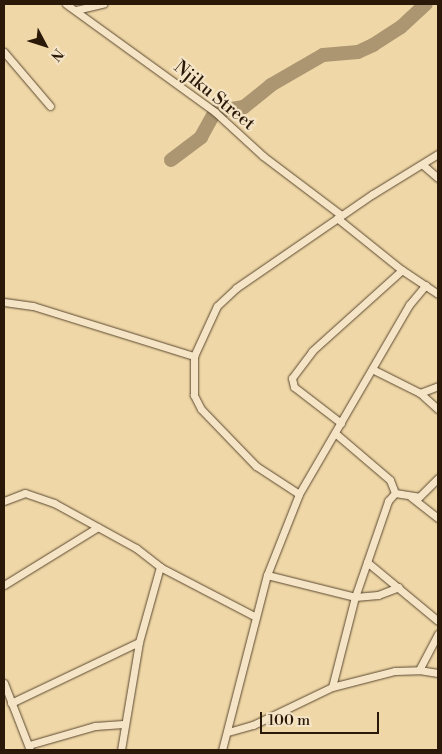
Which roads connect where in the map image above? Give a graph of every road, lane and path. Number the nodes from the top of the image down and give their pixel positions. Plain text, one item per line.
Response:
1 (66, 4) edge
2 (103, 4) edge
3 (91, 6) edge
4 (76, 10) junction
5 (4, 52) edge
6 (50, 106) dead end
7 (438, 154) edge
8 (423, 165) junction
9 (438, 178) edge
10 (339, 216) junction
11 (402, 270) junction
12 (426, 285) junction
13 (438, 294) edge
14 (4, 302) edge
15 (194, 356) junction
16 (372, 369) junction
17 (438, 386) edge
18 (420, 393) junction
19 (438, 409) edge
20 (340, 423) junction
21 (335, 433) junction
22 (438, 478) edge
23 (395, 493) junction
24 (299, 494) junction
25 (409, 496) junction
26 (4, 501) edge
27 (438, 518) edge
28 (98, 527) junction
29 (367, 562) junction
30 (160, 567) junction
31 (267, 575) junction
32 (4, 585) edge
33 (399, 587) junction
34 (355, 597) junction
35 (256, 617) junction
36 (438, 621) edge
37 (438, 634) edge
38 (139, 642) junction
39 (419, 670) junction
40 (438, 673) edge
41 (4, 683) edge
42 (332, 687) junction
43 (11, 702) junction
44 (123, 724) junction
45 (228, 732) junction
46 (29, 747) edge
47 (121, 750) edge
48 (222, 750) edge

1 - 4 street, Njiku Street
2 - 3 street
3 - 4 street
4 - 10 street, Njiku Street
5 - 6 street
7 - 8 street
8 - 9 street
8 - 10 street
10 - 11 street, Njiku Street
10 - 15 street
11 - 12 street, Njiku Street
11 - 20 street
12 - 13 street, Njiku Street
12 - 16 street
14 - 15 street
15 - 24 street
16 - 18 street
16 - 20 street
17 - 18 street
18 - 19 street
20 - 21 street
21 - 23 street
21 - 24 street
22 - 25 street
23 - 25 street
23 - 29 street
24 - 31 street
25 - 27 street
26 - 28 street
28 - 30 street
28 - 32 street
29 - 33 street
29 - 34 street
30 - 35 street
30 - 38 street
31 - 34 street
31 - 35 street
33 - 34 street
33 - 36 street
34 - 42 street
35 - 45 street
37 - 39 street
38 - 43 street
38 - 44 street
39 - 40 street
39 - 42 street
41 - 43 street
42 - 45 street
43 - 46 street
44 - 46 street
44 - 47 street
45 - 48 street

